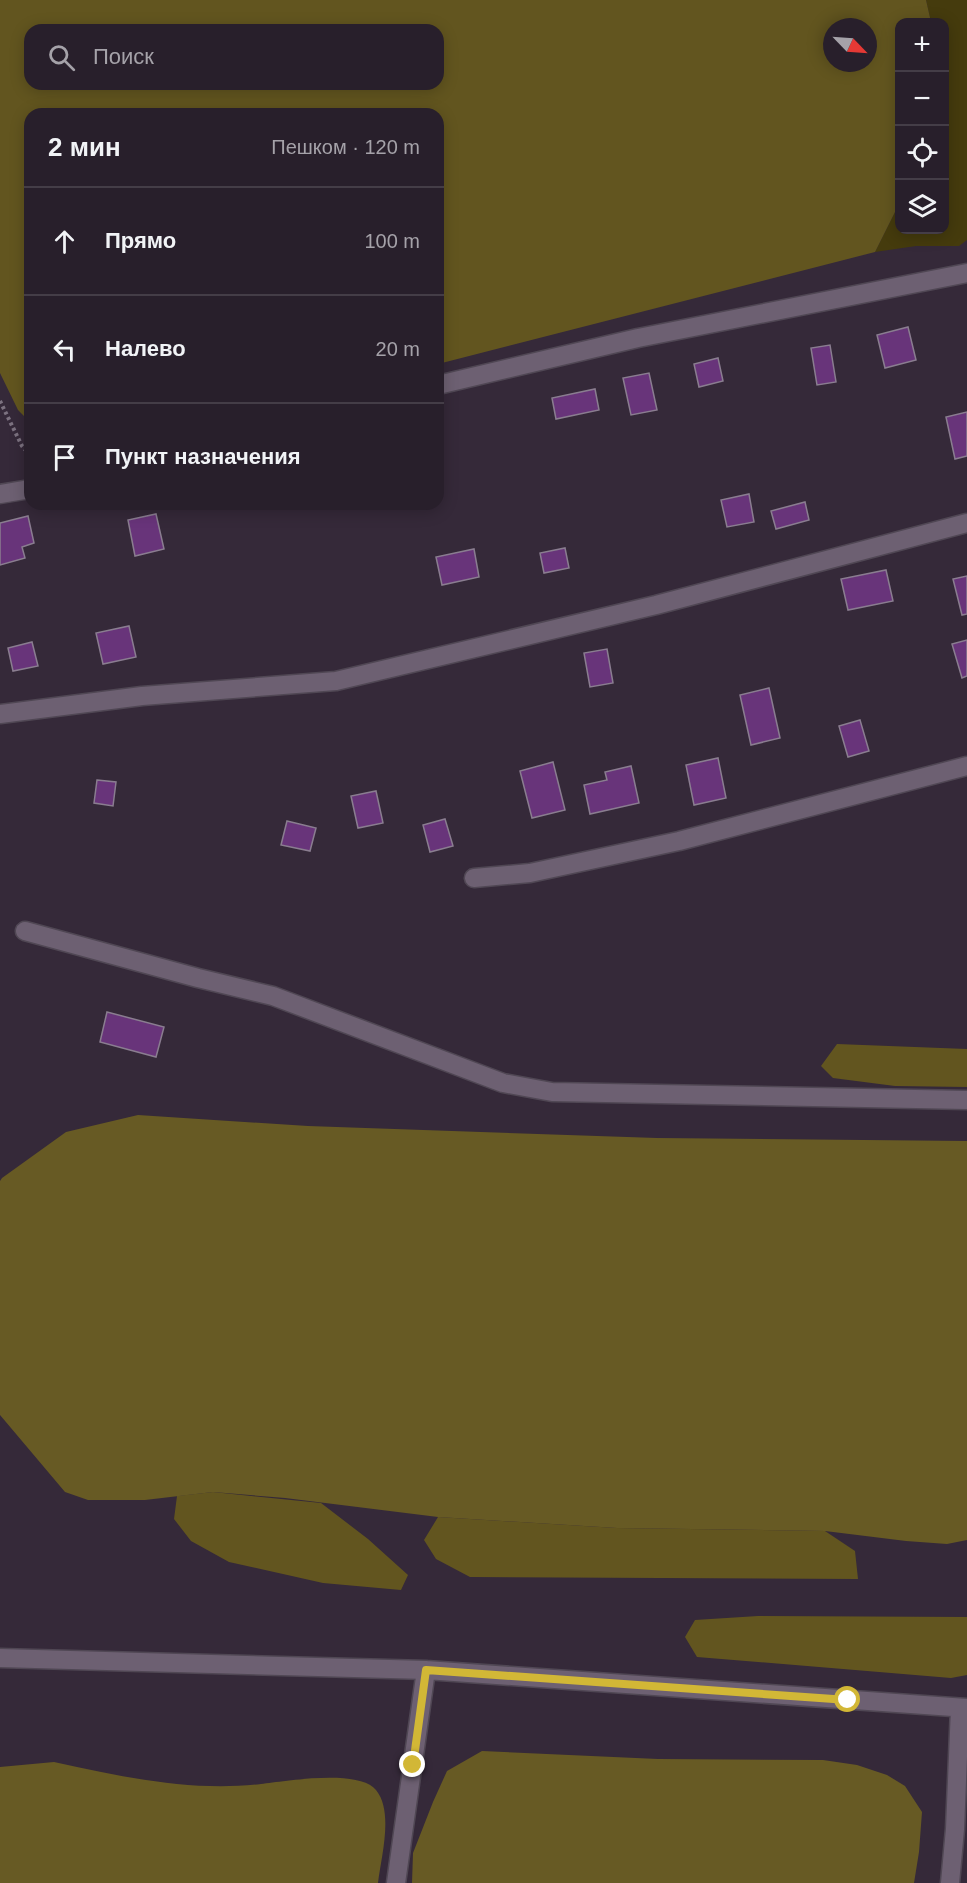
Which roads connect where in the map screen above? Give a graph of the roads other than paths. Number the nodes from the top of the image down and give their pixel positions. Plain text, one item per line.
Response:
1 (967, 273) edge
2 (444, 385) edge
3 (24, 490) edge
4 (0, 494) edge
5 (967, 523) edge
6 (0, 714) edge
7 (967, 766) edge
8 (474, 878) dead end
9 (25, 931) dead end
10 (967, 1100) edge
11 (0, 1658) edge
12 (426, 1670) junction
13 (963, 1708) edge
14 (396, 1883) edge
15 (950, 1883) edge

1 - 2 street
3 - 4 street
5 - 6 street
7 - 8 street
9 - 10 street
11 - 12 street
12 - 13 street
12 - 14 street
13 - 15 street

